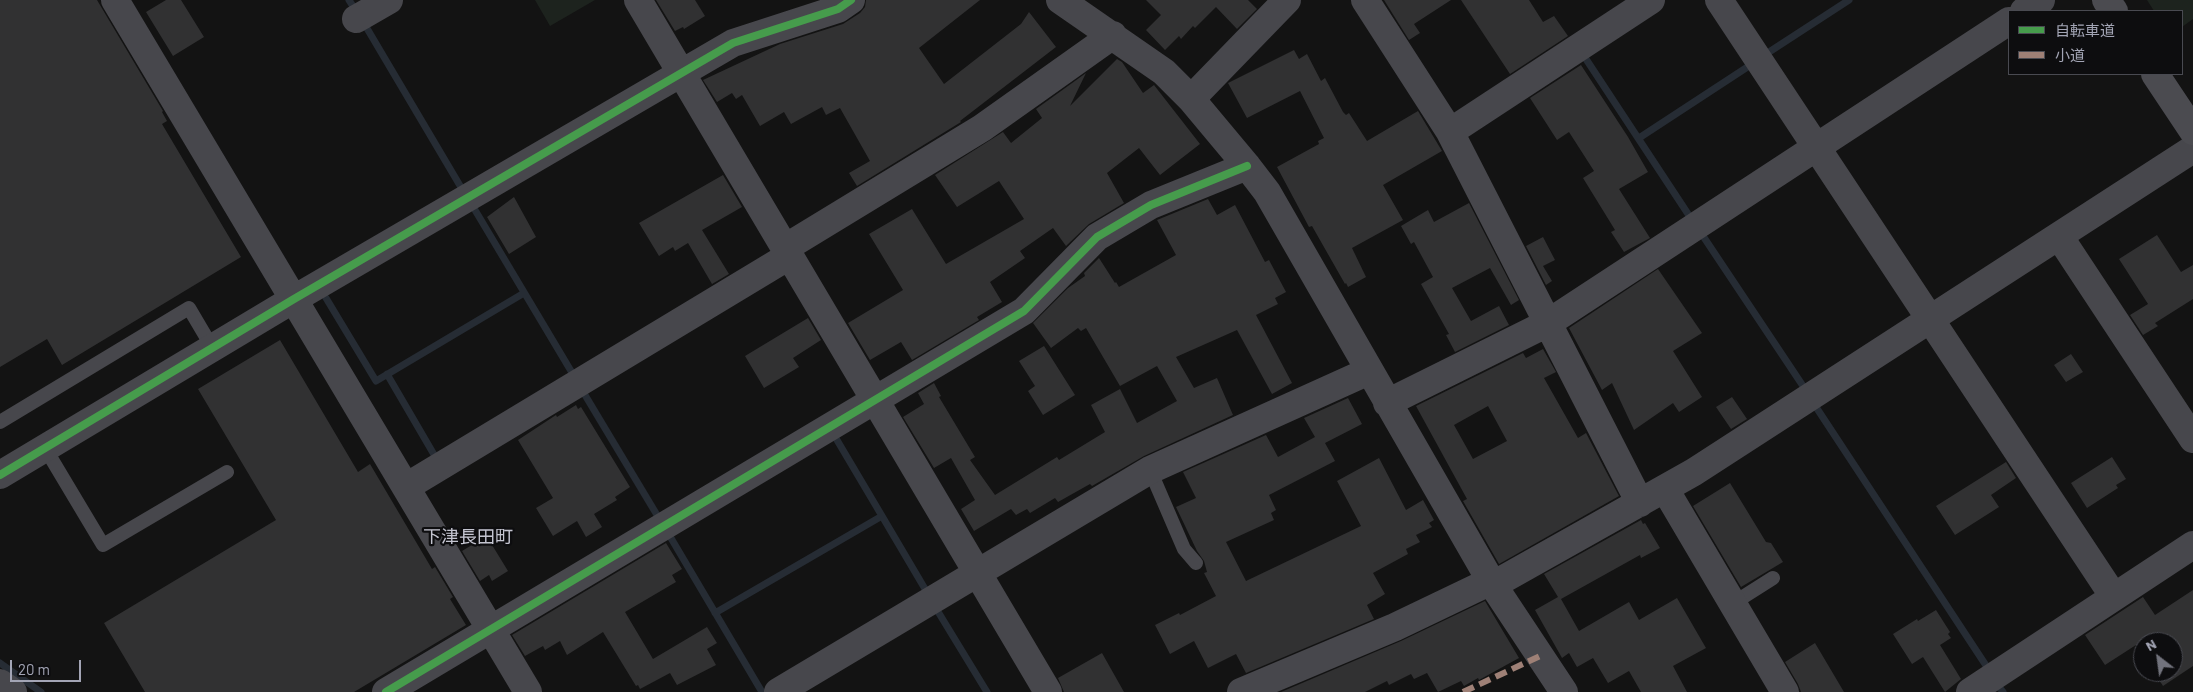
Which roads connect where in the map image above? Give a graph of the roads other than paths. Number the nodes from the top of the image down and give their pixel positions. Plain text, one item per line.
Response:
1 (115, 0) edge
2 (389, 0) edge
3 (638, 0) edge
4 (851, 0) edge
5 (1060, 0) edge
6 (1287, 0) edge
7 (1365, 0) edge
8 (1651, 0) edge
9 (1719, 0) edge
10 (2041, 0) edge
11 (827, 6) edge
12 (2026, 10) edge
13 (356, 19) dead end
14 (2008, 22) edge
15 (1113, 35) junction
16 (681, 72) junction
17 (2156, 75) edge
18 (1191, 99) junction
19 (2193, 131) edge
20 (1450, 132) junction
21 (1816, 147) junction
22 (2193, 149) edge
23 (1247, 166) junction
24 (2059, 236) junction
25 (787, 252) junction
26 (294, 299) junction
27 (1930, 319) junction
28 (1548, 322) junction
29 (212, 348) junction
30 (1369, 371) junction
31 (874, 399) junction
32 (1387, 403) junction
33 (0, 422) edge
34 (2193, 439) edge
35 (45, 448) junction
36 (1150, 470) junction
37 (227, 472) dead end
38 (0, 475) edge
39 (406, 487) junction
40 (1665, 489) junction
41 (1640, 503) junction
42 (2193, 544) edge
43 (1196, 564) dead end
44 (978, 574) junction
45 (1773, 578) dead end
46 (1492, 583) junction
47 (2114, 597) junction
48 (1732, 604) junction
49 (491, 629) junction
50 (0, 683) edge
51 (1981, 689) edge
52 (13, 692) edge
53 (386, 692) edge
54 (528, 692) edge
55 (778, 692) edge
56 (1048, 692) edge
57 (1241, 692) edge
58 (1564, 692) edge
59 (1784, 692) edge

1 - 26 street
2 - 13 street
3 - 16 street
4 - 11 street
5 - 15 street
6 - 18 street
7 - 20 street
8 - 20 street
9 - 21 street
10 - 12 street
11 - 16 street
14 - 21 street
15 - 18 street
15 - 25 street
16 - 25 street
16 - 26 street
17 - 19 main road
18 - 23 street
20 - 28 street
21 - 27 street
21 - 28 street
22 - 24 street
23 - 30 street
23 - 31 street
24 - 27 street
24 - 34 street
25 - 31 street
25 - 39 street
26 - 29 street
26 - 39 street
27 - 40 street
27 - 47 street
28 - 32 street
28 - 41 street
29 - 33 lane
29 - 35 street
30 - 32 street
30 - 36 street
31 - 44 street
31 - 49 street
32 - 46 street
35 - 37 lane
35 - 38 street
36 - 43 lane
36 - 44 street
39 - 49 street
40 - 41 street
40 - 48 street
41 - 46 street
42 - 47 street
44 - 55 street
44 - 56 street
45 - 48 lane
46 - 57 street
46 - 58 street
47 - 51 street
48 - 59 street
49 - 53 street
49 - 54 street
50 - 52 street

